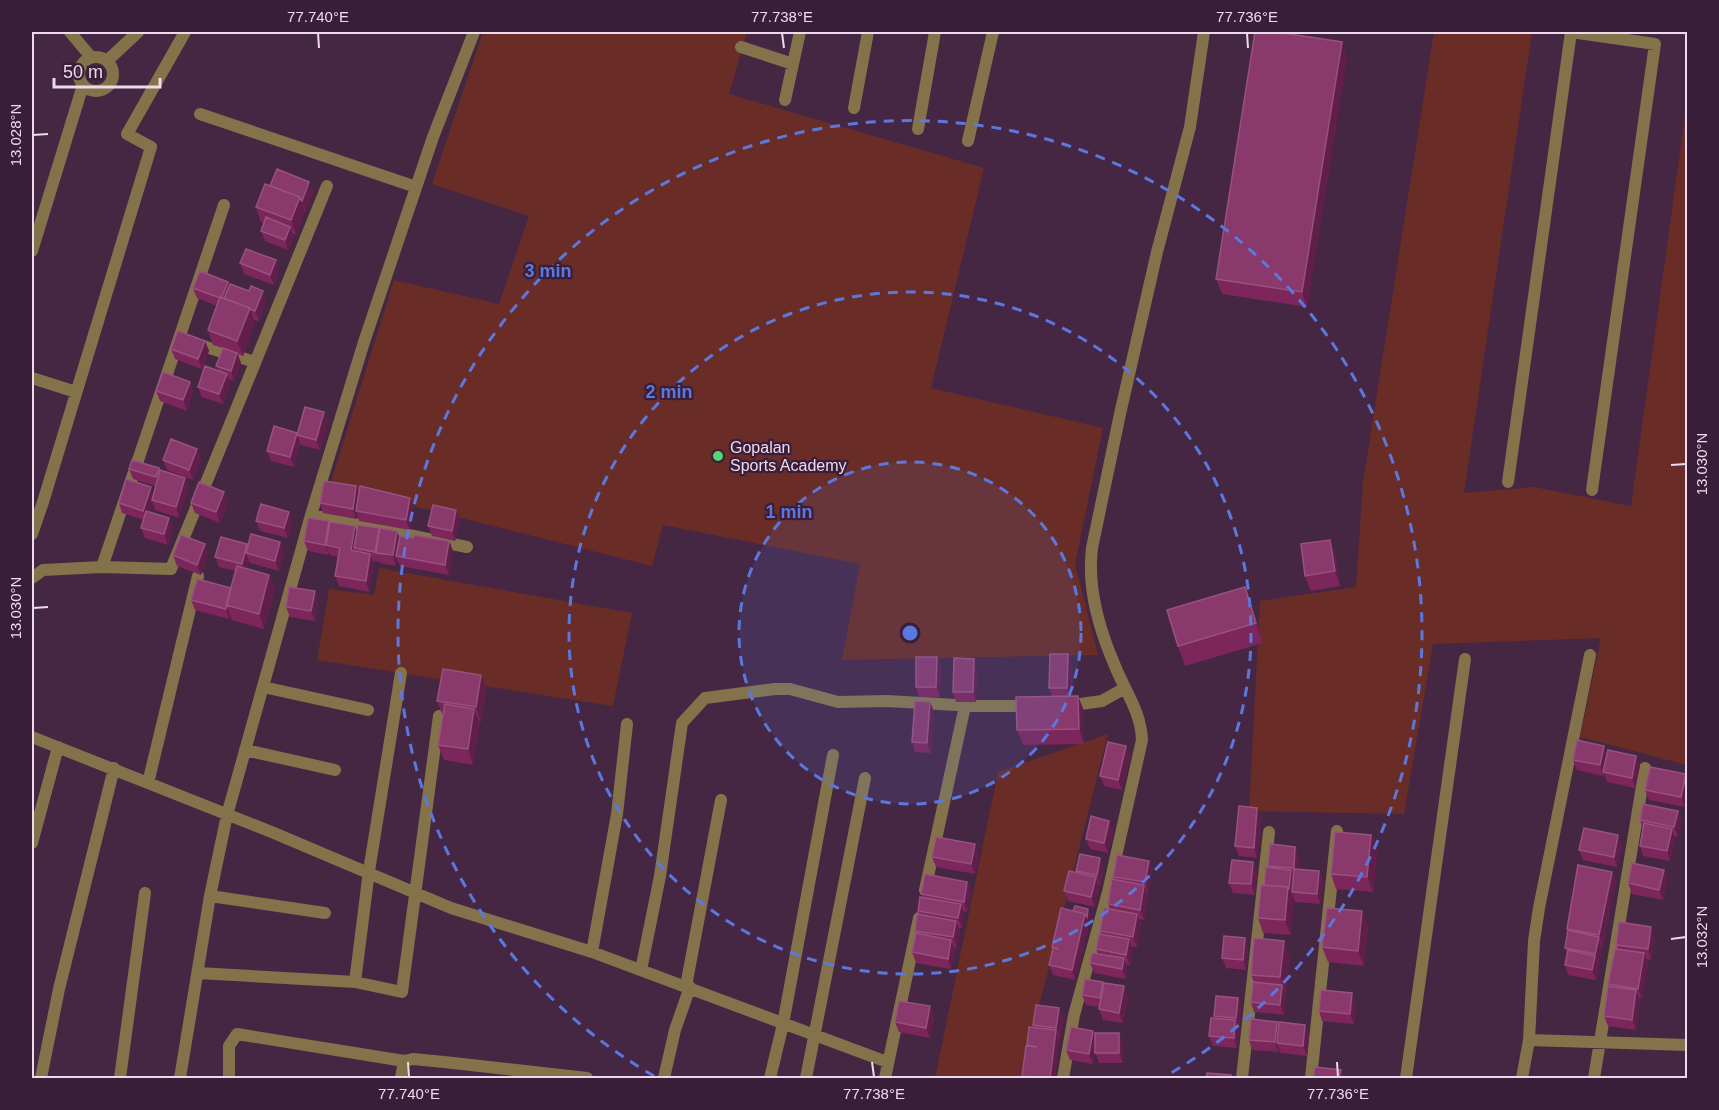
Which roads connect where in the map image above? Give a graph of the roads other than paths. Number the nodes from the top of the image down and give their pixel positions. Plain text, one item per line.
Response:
1 (70, 32) edge
2 (138, 32) edge
3 (185, 32) edge
4 (474, 32) edge
5 (800, 32) edge
6 (868, 32) edge
7 (935, 32) edge
8 (993, 32) edge
9 (1204, 32) edge
10 (1571, 32) edge
11 (741, 47) dead end
12 (91, 57) junction
13 (108, 60) junction
14 (793, 64) junction
15 (83, 85) junction
16 (784, 100) dead end
17 (854, 108) dead end
18 (200, 114) dead end
19 (918, 129) dead end
20 (969, 141) dead end
21 (327, 186) dead end
22 (416, 187) junction
23 (224, 205) dead end
24 (32, 251) edge
25 (179, 338) junction
26 (255, 362) junction
27 (32, 378) edge
28 (76, 392) junction
29 (1508, 482) dead end
30 (1592, 490) dead end
31 (311, 516) junction
32 (32, 534) edge
33 (467, 547) dead end
34 (102, 567) junction
35 (198, 576) dead end
36 (32, 578) edge
37 (1590, 655) dead end
38 (1466, 660) dead end
39 (401, 673) dead end
40 (263, 687) junction
41 (1125, 688) junction
42 (974, 706) junction
43 (368, 710) dead end
44 (439, 716) dead end
45 (627, 724) dead end
46 (32, 737) edge
47 (57, 747) junction
48 (245, 750) junction
49 (833, 755) dead end
50 (114, 768) junction
51 (1645, 768) dead end
52 (335, 770) dead end
53 (865, 778) dead end
54 (148, 783) junction
55 (721, 800) dead end
56 (227, 815) junction
57 (1337, 831) edge
58 (1269, 832) dead end
59 (32, 843) edge
60 (369, 871) junction
61 (146, 893) dead end
62 (415, 893) junction
63 (210, 896) junction
64 (325, 913) dead end
65 (592, 952) junction
66 (641, 970) junction
67 (198, 973) junction
68 (355, 982) junction
69 (688, 987) junction
70 (783, 1024) junction
71 (815, 1037) junction
72 (1529, 1040) junction
73 (1598, 1043) junction
74 (1687, 1043) edge
75 (404, 1061) junction
76 (888, 1062) junction
77 (466, 1065) junction
78 (531, 1075) edge
79 (41, 1078) edge
80 (120, 1078) edge
81 (180, 1078) edge
82 (229, 1078) edge
83 (401, 1078) edge
84 (464, 1078) edge
85 (587, 1078) edge
86 (664, 1078) edge
87 (770, 1078) edge
88 (806, 1078) edge
89 (885, 1078) edge
90 (1063, 1078) edge
91 (1242, 1078) edge
92 (1311, 1078) edge
93 (1407, 1078) edge
94 (1522, 1078) edge
95 (1594, 1078) edge

1 - 12 street
2 - 13 street
3 - 28 street
4 - 22 street
5 - 14 street
6 - 17 street
7 - 19 street
8 - 20 street
9 - 41 street
10 - 29 street
10 - 30 street
11 - 14 street
12 - 13 street
12 - 15 street
13 - 15 street
14 - 16 street
15 - 24 street
18 - 22 street
21 - 26 street
22 - 31 street
23 - 25 street
25 - 26 street
25 - 34 street
26 - 34 street
27 - 28 street
28 - 32 street
31 - 33 street
31 - 40 street
34 - 36 street
35 - 54 street
37 - 72 street
38 - 93 street
39 - 60 street
40 - 43 street
40 - 48 street
41 - 42 street
41 - 90 street
42 - 66 street
42 - 76 street
44 - 62 street
45 - 65 street
46 - 47 street
47 - 50 street
47 - 59 street
48 - 52 street
48 - 56 street
49 - 70 street
50 - 54 street
50 - 79 street
51 - 73 street
53 - 71 street
54 - 56 street
55 - 69 street
56 - 60 street
56 - 63 street
57 - 92 street
58 - 91 street
60 - 62 street
60 - 68 street
61 - 80 street
62 - 65 street
62 - 68 street
63 - 64 street
63 - 67 street
65 - 66 street
66 - 69 street
67 - 68 street
67 - 81 street
69 - 70 street
69 - 86 street
70 - 71 street
70 - 87 street
71 - 76 street
71 - 88 street
72 - 73 street
72 - 94 street
73 - 74 street
73 - 95 street
75 - 77 street
75 - 82 street
75 - 83 street
76 - 89 street
77 - 78 street
77 - 84 street
78 - 85 street

